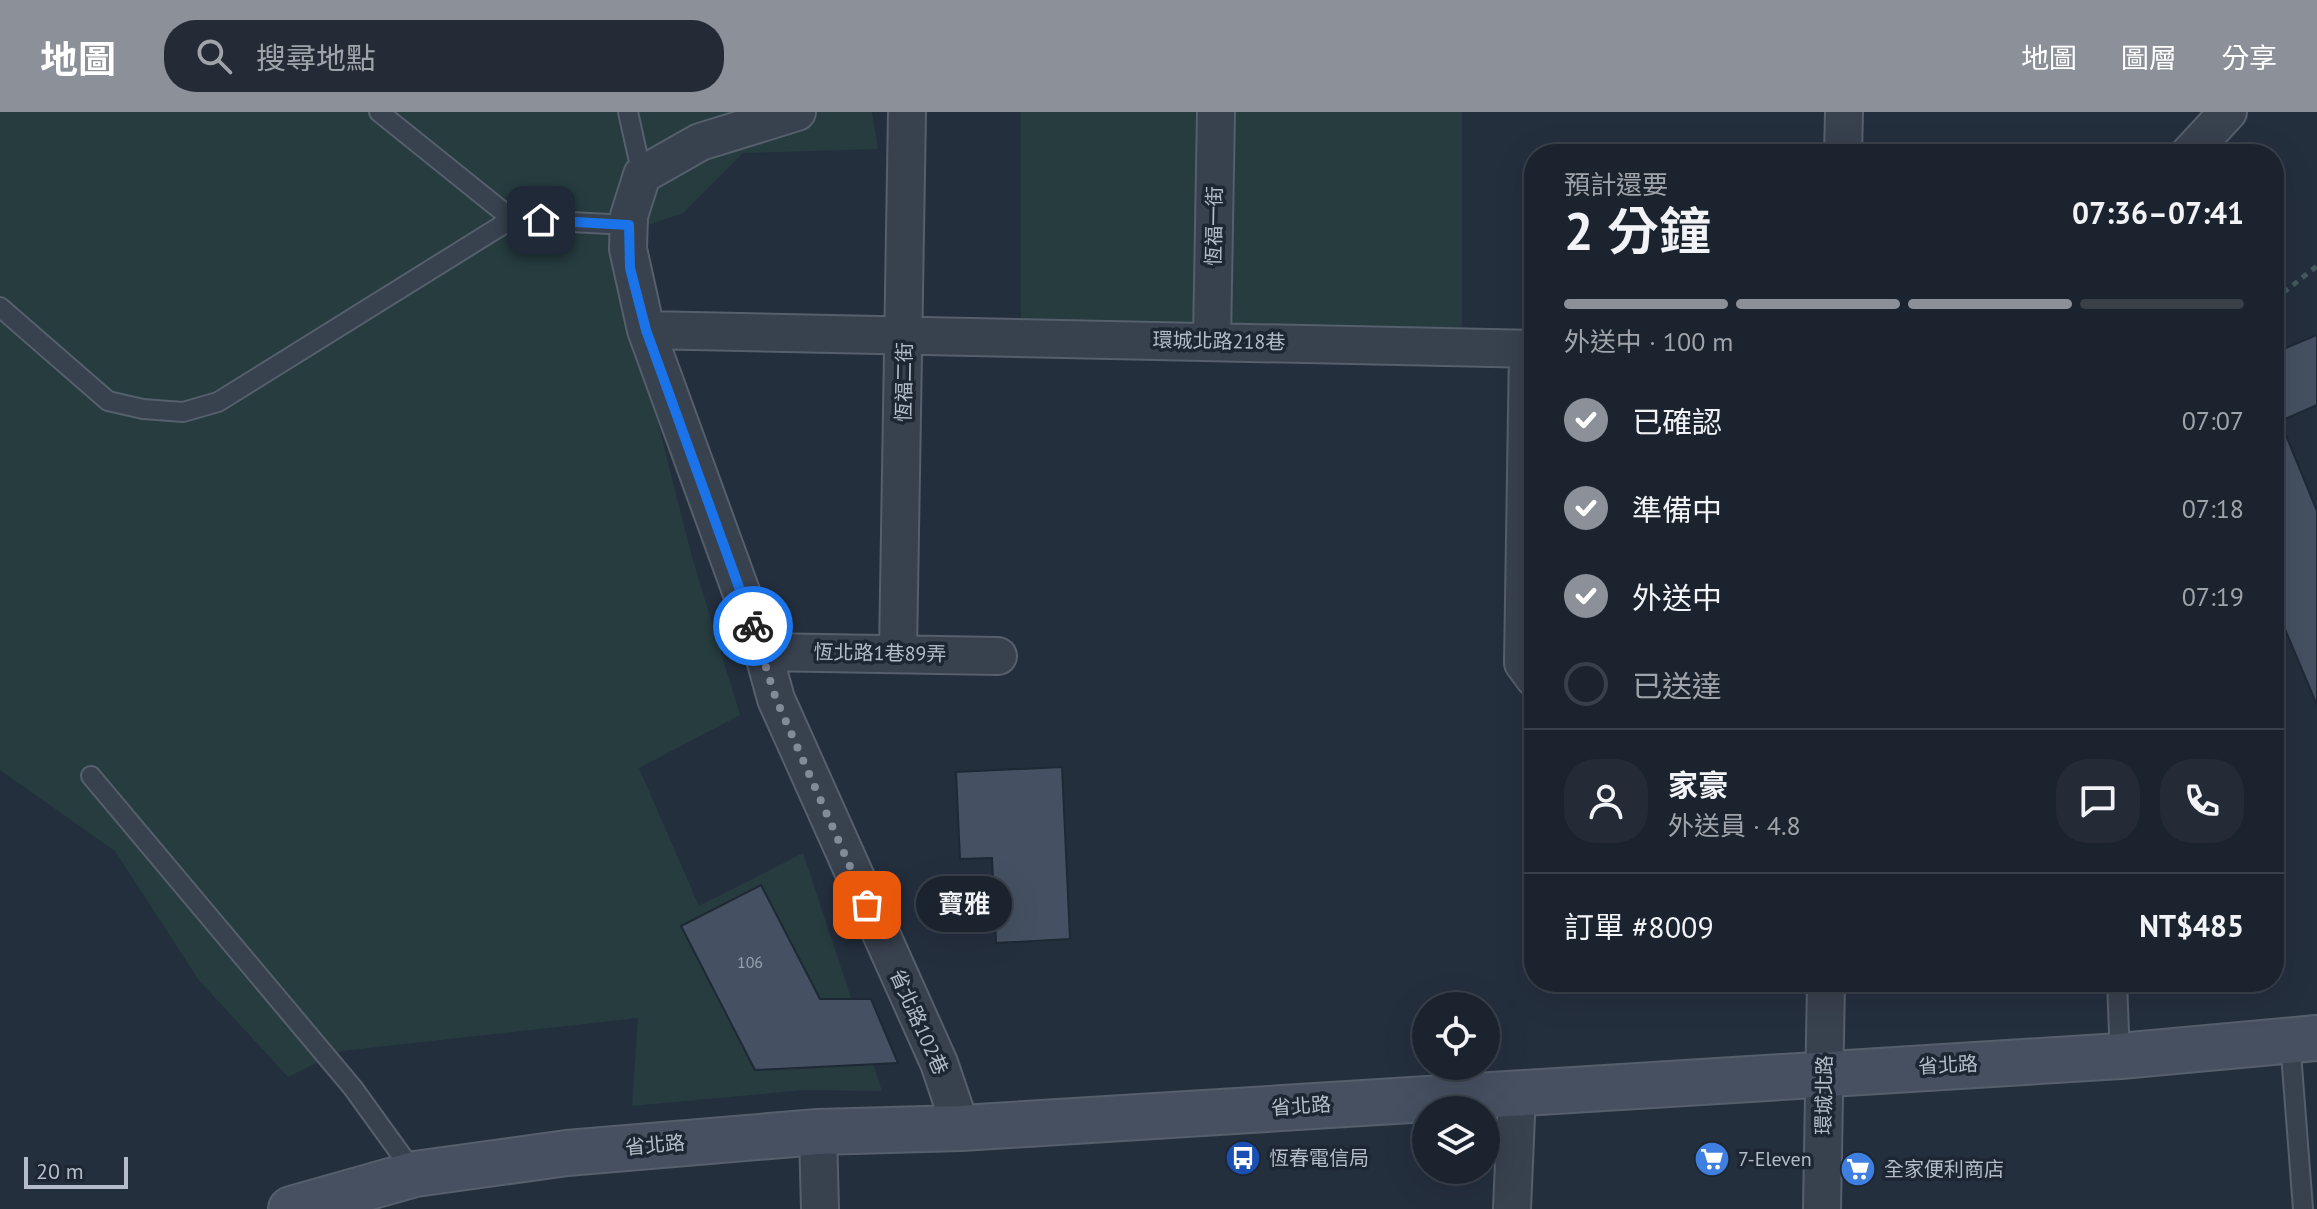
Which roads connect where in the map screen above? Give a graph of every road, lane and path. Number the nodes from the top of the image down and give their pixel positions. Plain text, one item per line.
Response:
1 (379, 112) edge
2 (628, 112) edge
3 (797, 112) edge
4 (907, 112) edge
5 (1216, 112) edge
6 (1844, 112) edge
7 (2228, 112) edge
8 (1843, 144) edge
9 (2198, 144) edge
10 (642, 175) junction
11 (512, 219) junction
12 (629, 225) junction
13 (2317, 266) edge
14 (2284, 292) edge
15 (0, 307) edge
16 (646, 330) junction
17 (905, 336) junction
18 (1212, 340) junction
19 (1524, 349) edge
20 (1524, 624) edge
21 (763, 652) junction
22 (898, 652) junction
23 (998, 656) dead end
24 (1524, 664) edge
25 (91, 776) dead end
26 (1826, 992) edge
27 (2117, 992) edge
28 (2304, 1039) edge
29 (2120, 1056) junction
30 (1824, 1072) junction
31 (1517, 1092) junction
32 (961, 1128) junction
33 (818, 1132) junction
34 (415, 1174) junction
35 (291, 1209) edge
36 (820, 1209) edge
37 (1512, 1209) edge
38 (1822, 1209) edge
39 (2303, 1209) edge

1 - 11 lane
2 - 10 lane
3 - 10 street
4 - 17 street, 恆福二街
5 - 18 street, 恆福一街
6 - 8 street
7 - 9 street
10 - 12 street, 省北路102巷
11 - 12 lane
11 - 15 lane
12 - 16 street, 省北路102巷
13 - 14 path
16 - 17 street, 環城北路218巷
16 - 21 street, 省北路102巷
17 - 18 street, 環城北路218巷
17 - 22 street, 恆福二街
18 - 19 street, 環城北路218巷
20 - 24 street
21 - 22 street, 恆北路1巷89弄
21 - 32 street, 省北路102巷
22 - 23 street, 恆北路1巷89弄
25 - 34 lane
26 - 30 street, 環城北路
27 - 29 lane
28 - 29 main road, 省北路
28 - 39 lane
29 - 30 main road, 省北路
30 - 31 main road, 省北路
30 - 38 street, 環城北路
31 - 32 main road, 省北路
31 - 37 street
32 - 33 main road, 省北路
33 - 34 main road, 省北路
33 - 36 street
34 - 35 main road, 省北路

